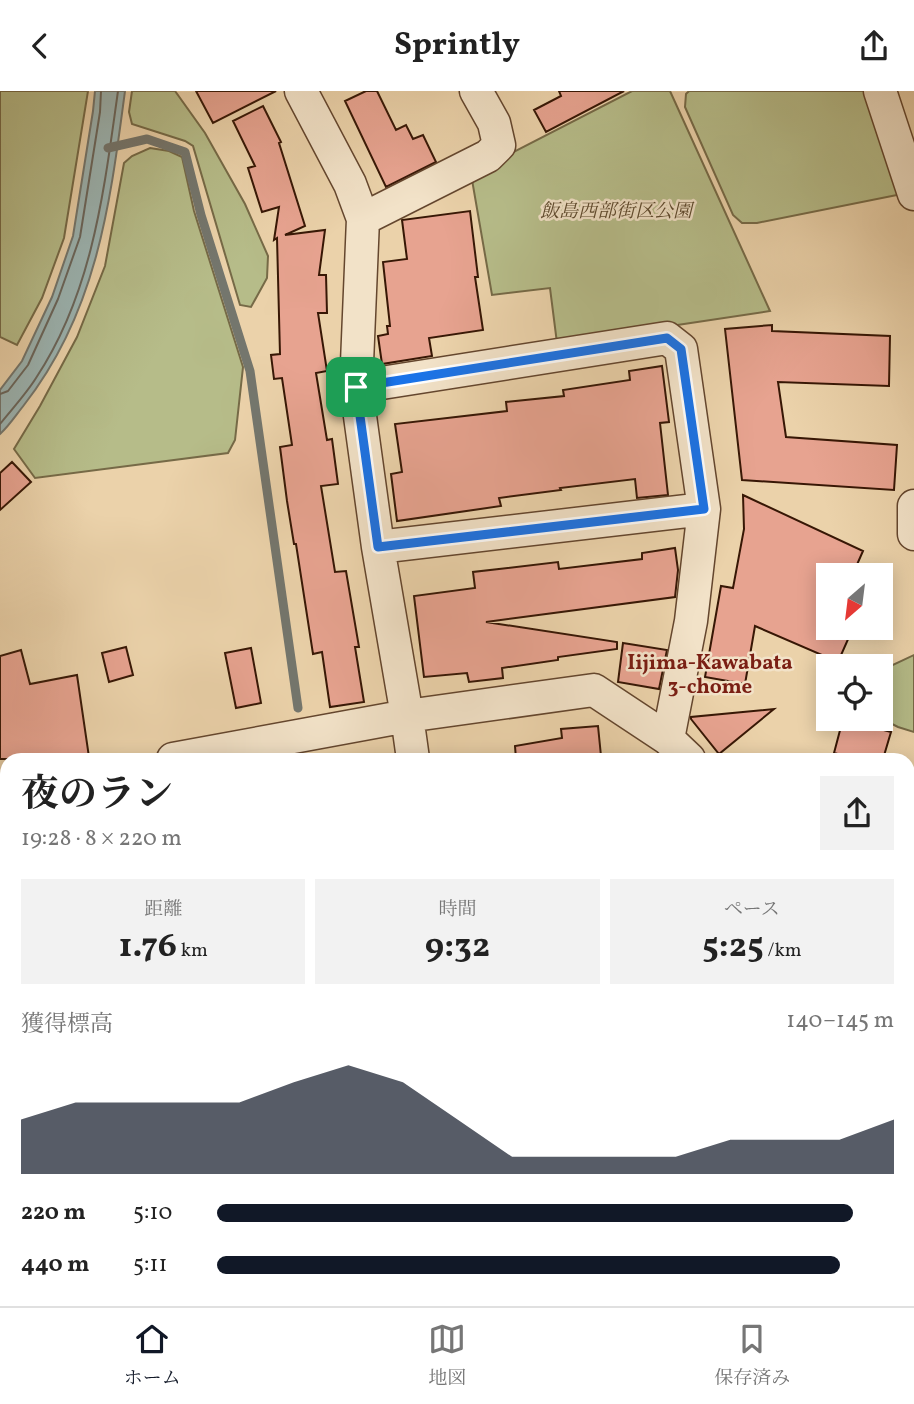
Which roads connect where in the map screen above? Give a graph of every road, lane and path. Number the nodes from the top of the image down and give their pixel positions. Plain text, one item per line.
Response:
1 (301, 91) edge
2 (476, 91) edge
3 (880, 91) edge
4 (914, 194) edge
5 (363, 219) junction
6 (356, 387) junction
7 (914, 506) edge
8 (704, 509) junction
9 (914, 534) edge
10 (378, 547) junction
11 (407, 716) junction
12 (678, 749) edge
13 (206, 753) edge
14 (412, 753) edge

1 - 5 street
2 - 5 street
3 - 4 street
5 - 6 street
6 - 8 street
6 - 10 street
7 - 9 street
8 - 10 street
8 - 12 street
10 - 11 street
11 - 12 street
11 - 13 street
11 - 14 street

